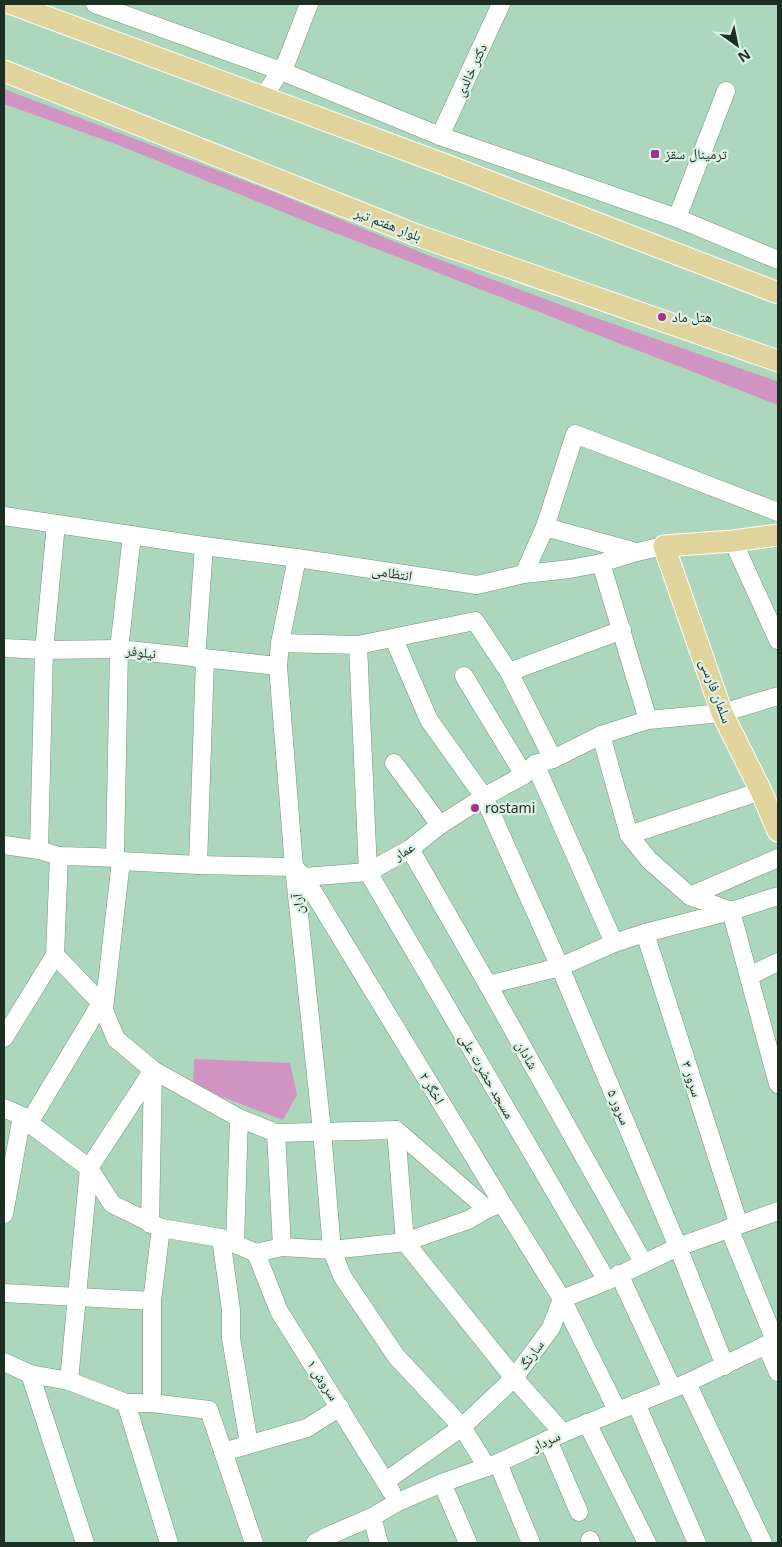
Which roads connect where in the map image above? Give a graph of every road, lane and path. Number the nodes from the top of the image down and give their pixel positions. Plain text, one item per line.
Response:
1 (12, 4) edge
2 (95, 4) edge
3 (309, 4) edge
4 (501, 4) edge
5 (4, 71) edge
6 (280, 71) junction
7 (726, 91) dead end
8 (263, 97) junction
9 (440, 136) junction
10 (677, 218) junction
11 (778, 260) edge
12 (778, 293) edge
13 (778, 361) edge
14 (778, 512) edge
15 (4, 516) edge
16 (56, 524) junction
17 (545, 528) junction
18 (132, 535) junction
19 (778, 535) edge
20 (733, 541) junction
21 (204, 546) junction
22 (664, 546) junction
23 (637, 552) junction
24 (297, 558) junction
25 (601, 563) junction
26 (524, 574) junction
27 (622, 630) junction
28 (398, 638) junction
29 (778, 640) edge
30 (280, 643) junction
31 (358, 645) junction
32 (4, 648) edge
33 (119, 649) junction
34 (44, 650) junction
35 (200, 658) junction
36 (278, 666) junction
37 (509, 672) junction
38 (464, 676) dead end
39 (778, 696) edge
40 (722, 712) junction
41 (648, 720) junction
42 (601, 735) junction
43 (553, 759) junction
44 (394, 763) dead end
45 (529, 770) junction
46 (761, 792) junction
47 (484, 796) junction
48 (440, 825) junction
49 (778, 830) edge
50 (629, 835) junction
51 (4, 845) edge
52 (410, 849) junction
53 (38, 850) junction
54 (59, 856) junction
55 (778, 858) edge
56 (118, 859) junction
57 (198, 865) junction
58 (299, 872) junction
59 (368, 872) junction
60 (690, 896) junction
61 (778, 896) edge
62 (731, 911) junction
63 (645, 933) junction
64 (614, 943) junction
65 (55, 956) junction
66 (778, 962) edge
67 (560, 967) junction
68 (749, 976) junction
69 (488, 985) junction
70 (102, 1006) junction
71 (4, 1038) edge
72 (153, 1070) junction
73 (778, 1084) edge
74 (4, 1108) edge
75 (239, 1118) junction
76 (25, 1119) junction
77 (396, 1130) junction
78 (322, 1131) junction
79 (276, 1133) junction
80 (89, 1168) junction
81 (494, 1206) junction
82 (778, 1211) edge
83 (4, 1214) edge
84 (156, 1226) junction
85 (734, 1227) junction
86 (228, 1240) junction
87 (405, 1242) junction
88 (282, 1246) junction
89 (678, 1247) junction
90 (332, 1250) junction
91 (256, 1253) junction
92 (643, 1262) junction
93 (613, 1277) junction
94 (4, 1293) edge
95 (77, 1298) junction
96 (562, 1299) junction
97 (152, 1301) junction
98 (774, 1343) edge
99 (4, 1362) edge
100 (725, 1366) junction
101 (778, 1372) edge
102 (30, 1374) junction
103 (514, 1378) junction
104 (69, 1381) junction
105 (679, 1385) junction
106 (636, 1402) junction
107 (126, 1403) junction
108 (152, 1403) junction
109 (340, 1408) junction
110 (617, 1410) junction
111 (586, 1423) junction
112 (462, 1427) junction
113 (555, 1436) junction
114 (249, 1444) junction
115 (223, 1452) junction
116 (493, 1465) junction
117 (386, 1481) junction
118 (442, 1483) junction
119 (398, 1502) junction
120 (579, 1512) dead end
121 (372, 1517) junction
122 (325, 1541) edge
123 (464, 1542) edge
124 (85, 1543) edge
125 (169, 1543) edge
126 (254, 1543) edge
127 (379, 1543) edge
128 (531, 1543) edge
129 (647, 1543) edge
130 (697, 1543) edge
131 (763, 1543) edge

1 - 8 main road
2 - 6 street
3 - 6 street
4 - 9 street, دکتر خالدی
5 - 13 main road, بلوار هفتم تیر
6 - 8 street
6 - 9 street
7 - 10 street
8 - 12 main road
9 - 10 street
10 - 11 street
14 - 17 street
15 - 16 street, انتظامی
16 - 18 street, انتظامی
16 - 34 street
17 - 23 street
17 - 26 street
18 - 21 street, انتظامی
18 - 33 street
19 - 20 main road, انتظامی
20 - 22 main road, انتظامی
20 - 29 street
21 - 24 street, انتظامی
21 - 35 street
22 - 23 street, انتظامی
22 - 40 main road, سلمان فارسی
23 - 25 street, انتظامی
24 - 26 street, انتظامی
24 - 30 street, آران
25 - 26 street, انتظامی
25 - 27 street
27 - 37 street
27 - 41 street
28 - 31 street
28 - 37 street
28 - 47 street, سرور ۵
30 - 31 street
30 - 36 street, آران
31 - 59 street
32 - 34 street, نیلوفر
33 - 34 street, نیلوفر
33 - 35 street, نیلوفر
33 - 56 street
34 - 53 street
35 - 36 street, نیلوفر
35 - 57 street
36 - 58 street, آران
37 - 43 street
38 - 45 street
39 - 40 street, عمار
40 - 41 street, عمار
40 - 46 main road, سلمان فارسی
41 - 42 street, عمار
42 - 43 street, عمار
42 - 50 street
43 - 45 street, عمار
44 - 48 street
45 - 47 street, عمار
45 - 64 street
46 - 49 main road, سلمان فارسی
46 - 50 street
47 - 48 street, عمار
47 - 67 street, سرور ۵
48 - 52 street, عمار
50 - 60 street
51 - 53 street, عمار
52 - 59 street, عمار
52 - 69 street, شادان
53 - 54 street, عمار
54 - 56 street, عمار
54 - 65 street
55 - 60 street
56 - 57 street, عمار
56 - 70 street
57 - 58 street, عمار
58 - 59 street, عمار
58 - 78 street, آران
58 - 81 street, اخگر ۲
59 - 93 street, مسجد حضرت علی
60 - 62 street
61 - 62 street
62 - 63 street
62 - 68 street
63 - 64 street
63 - 85 street, سرور ۳
64 - 67 street
65 - 70 street
65 - 71 street
66 - 68 street
67 - 69 street
67 - 89 street, سرور ۵
68 - 73 street
69 - 92 street, شادان
70 - 72 street
70 - 76 street
72 - 75 street
72 - 80 street
72 - 84 street
74 - 76 street
75 - 79 street
75 - 86 street
76 - 80 street
76 - 83 street
77 - 78 street
77 - 81 street
77 - 87 street
78 - 79 street
78 - 90 street, آران
79 - 88 street
80 - 84 street
80 - 95 street
81 - 87 street
81 - 96 street, اخگر ۲
82 - 85 street
84 - 86 street
84 - 97 street
85 - 89 street
85 - 98 street, سرور ۳
86 - 91 street
86 - 114 street
87 - 90 street
87 - 103 street
88 - 90 street
88 - 91 street
89 - 92 street
89 - 100 street, سرور ۵
90 - 112 street, آران
91 - 109 street, سروش ۱
92 - 93 street
93 - 96 street
93 - 105 street, مسجد حضرت علی
94 - 95 street
95 - 97 street
95 - 104 street
96 - 103 street, سارنگ
96 - 110 street, اخگر ۲
97 - 108 street
98 - 100 street, سردار
98 - 101 street, سرور ۳
99 - 102 street
100 - 105 street, سردار
102 - 104 street
102 - 124 street
103 - 112 street, سارنگ
103 - 113 street
104 - 107 street
105 - 106 street, سردار
105 - 131 street, مسجد حضرت علی
106 - 110 street, سردار
106 - 130 street
107 - 108 street
107 - 125 street
108 - 115 street
109 - 114 street
109 - 117 street, سروش ۱
110 - 111 street, سردار
111 - 113 street, سردار
111 - 129 street
112 - 116 street, آران
112 - 117 street, سارنگ
113 - 116 street, سردار
113 - 120 street
114 - 115 street
115 - 126 street
116 - 118 street, سردار
116 - 128 street, آران
117 - 119 street, سروش ۱
118 - 119 street, سردار
118 - 123 street
119 - 121 street, سردار
121 - 122 street, سردار
121 - 127 street

